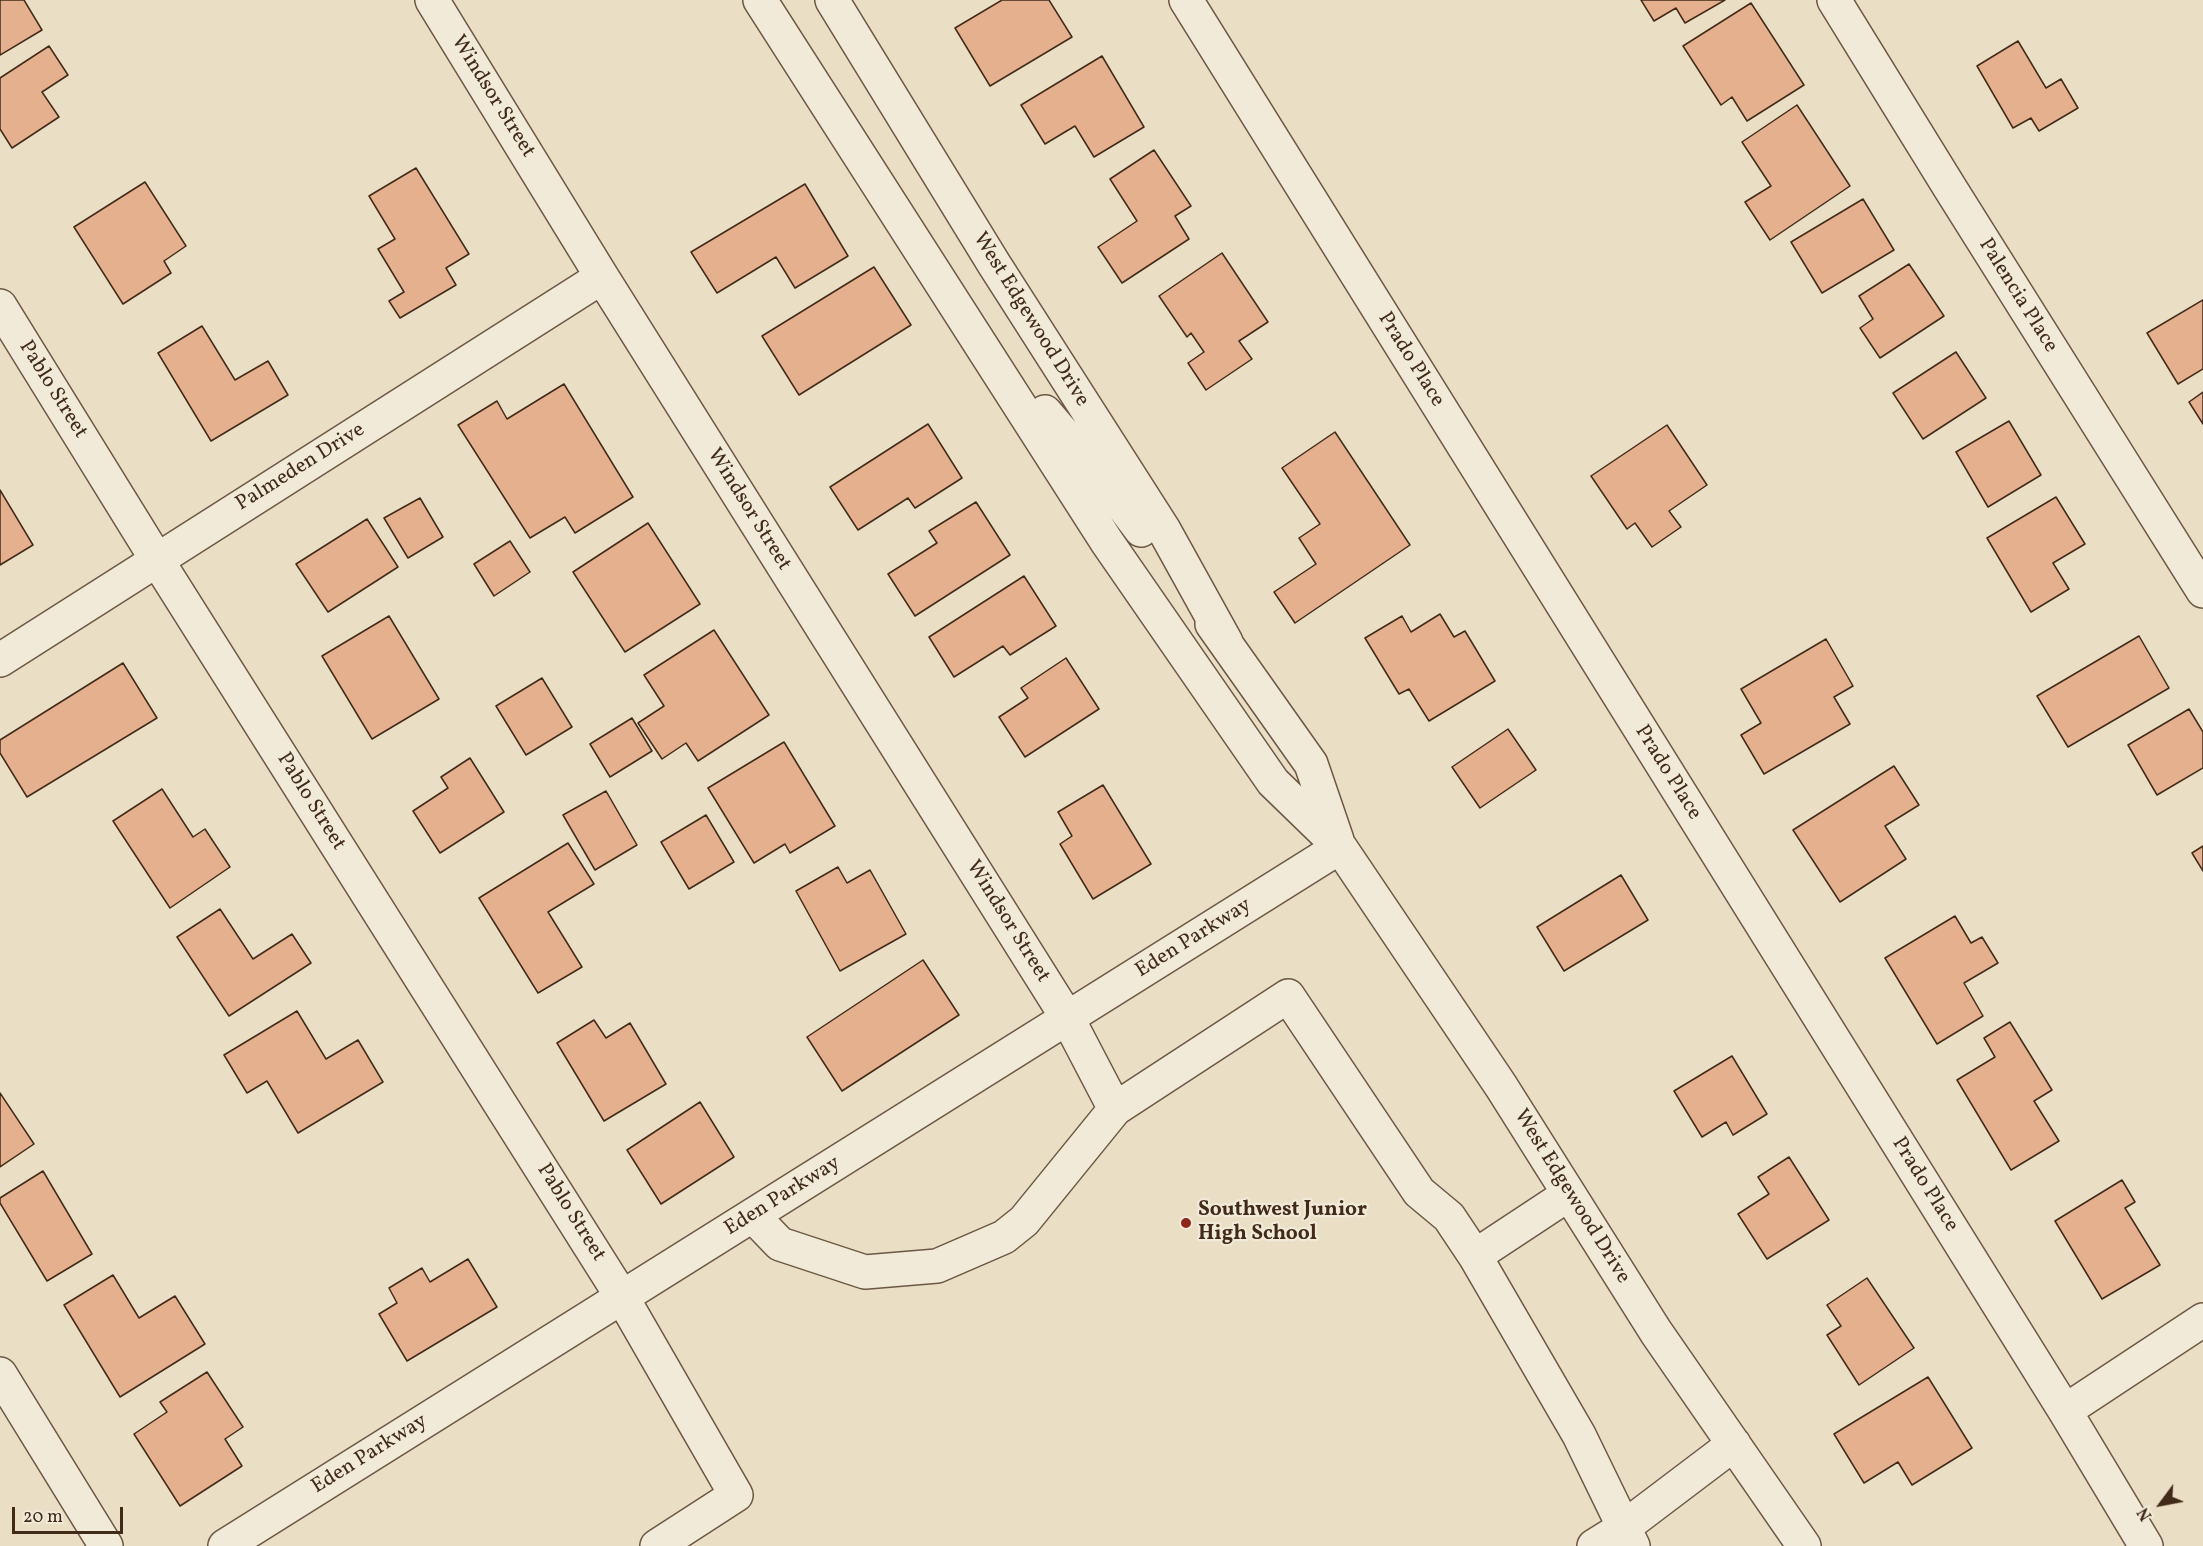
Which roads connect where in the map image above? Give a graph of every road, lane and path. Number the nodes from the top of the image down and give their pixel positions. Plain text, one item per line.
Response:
1 (432, 0) edge
2 (760, 0) edge
3 (832, 0) edge
4 (1186, 0) edge
5 (1834, 0) edge
6 (602, 277) junction
7 (0, 306) edge
8 (962, 313) junction
9 (157, 560) junction
10 (2203, 591) edge
11 (1226, 642) junction
12 (0, 660) edge
13 (1340, 847) junction
14 (1068, 1018) junction
15 (1115, 1109) junction
16 (1569, 1194) junction
17 (753, 1216) junction
18 (1475, 1256) junction
19 (622, 1297) junction
20 (2203, 1320) edge
21 (0, 1374) edge
22 (2064, 1412) junction
23 (1734, 1444) junction
24 (1628, 1537) edge
25 (106, 1546) edge
26 (225, 1546) edge
27 (657, 1546) edge
28 (1594, 1546) edge
29 (1804, 1546) edge
30 (2146, 1546) edge

1 - 6 street, Windsor Street
2 - 8 street, West Edgewood Drive
3 - 11 street, West Edgewood Drive
4 - 22 street, Prado Place
5 - 10 street, Palencia Place
6 - 9 street, Palmeden Drive
6 - 14 street, Windsor Street
7 - 9 street, Pablo Street
8 - 11 street, West Edgewood Drive
8 - 13 street, West Edgewood Drive
9 - 12 street, Palmeden Drive
9 - 19 street, Pablo Street
11 - 13 street, West Edgewood Drive
13 - 14 street, Eden Parkway
13 - 16 street, West Edgewood Drive
14 - 15 street, Windsor Street
14 - 17 street, Eden Parkway
15 - 17 street
15 - 18 street
16 - 18 street
16 - 23 street, West Edgewood Drive
17 - 19 street, Eden Parkway
18 - 24 street
19 - 26 street, Eden Parkway
19 - 27 street, Pablo Street
20 - 22 street
21 - 25 street
22 - 30 street, Prado Place
23 - 24 street
23 - 29 street, West Edgewood Drive
24 - 28 street

